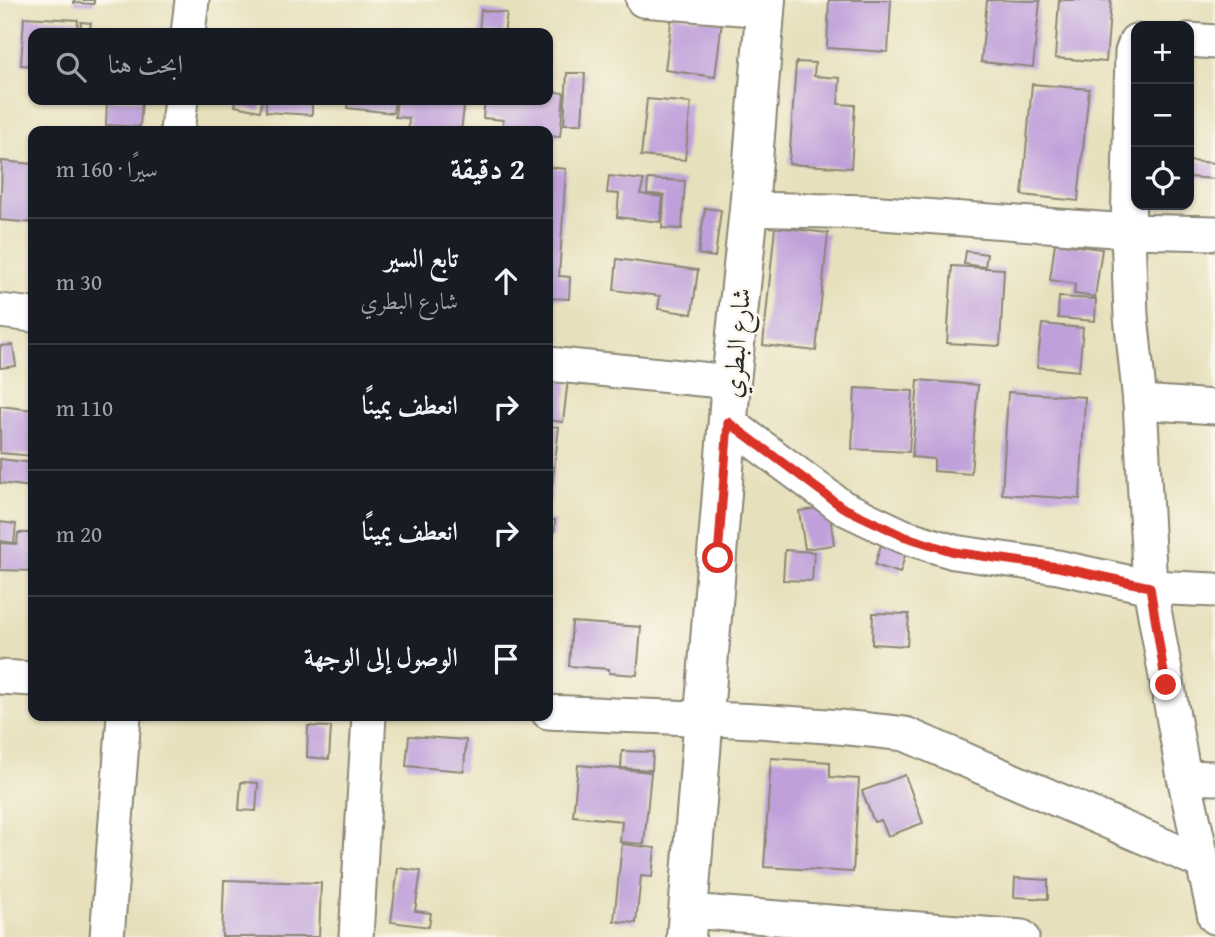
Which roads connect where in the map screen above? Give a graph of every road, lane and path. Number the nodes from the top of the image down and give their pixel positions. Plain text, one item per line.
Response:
1 (192, 0) edge
2 (643, 0) edge
3 (766, 5) edge
4 (189, 28) edge
5 (1194, 40) edge
6 (1215, 42) edge
7 (1131, 64) edge
8 (180, 105) edge
9 (178, 126) edge
10 (749, 209) junction
11 (1128, 231) junction
12 (1215, 233) edge
13 (0, 311) edge
14 (28, 314) edge
15 (553, 364) edge
16 (731, 382) junction
17 (1140, 402) junction
18 (1215, 407) edge
19 (728, 422) junction
20 (1150, 587) junction
21 (1215, 590) edge
22 (0, 677) edge
23 (28, 679) edge
24 (553, 712) edge
25 (704, 720) junction
26 (124, 721) edge
27 (369, 721) edge
28 (1199, 778) edge
29 (1202, 862) junction
30 (1215, 916) edge
31 (687, 924) edge
32 (107, 937) edge
33 (356, 937) edge
34 (1022, 937) edge

1 - 4 street
2 - 3 street
3 - 10 main road, شارع البطري
5 - 6 street
7 - 11 street
8 - 9 street
10 - 11 street
10 - 16 main road, شارع البطري
11 - 12 street
11 - 17 street
13 - 14 street
15 - 16 street
16 - 19 main road, شارع البطري
17 - 18 street
17 - 20 street
19 - 20 street
19 - 25 main road, شارع البطري
20 - 21 street
20 - 28 street
22 - 23 street
24 - 25 street
25 - 29 street
25 - 31 main road, شارع البطري
26 - 32 street
27 - 33 street
28 - 29 street
29 - 30 street
31 - 34 street

